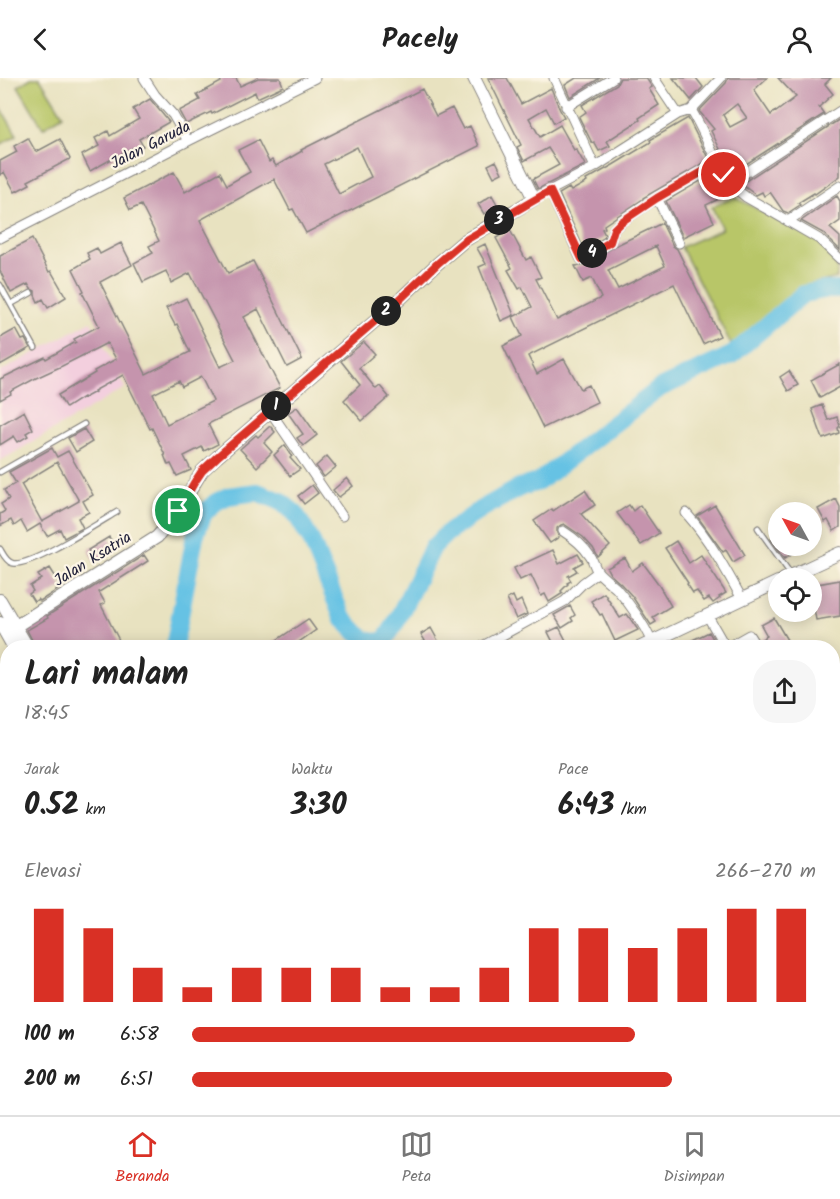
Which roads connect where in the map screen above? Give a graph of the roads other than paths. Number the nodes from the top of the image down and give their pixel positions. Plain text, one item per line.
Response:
1 (144, 78) edge
2 (315, 78) edge
3 (554, 78) edge
4 (613, 78) edge
5 (654, 78) edge
6 (721, 78) edge
7 (476, 79) edge
8 (566, 107) junction
9 (691, 110) junction
10 (840, 111) edge
11 (678, 114) junction
12 (188, 141) junction
13 (718, 163) junction
14 (595, 167) junction
15 (730, 183) junction
16 (840, 186) edge
17 (550, 191) junction
18 (657, 198) junction
19 (534, 199) junction
20 (788, 221) junction
21 (0, 238) edge
22 (679, 243) dead end
23 (840, 259) edge
24 (0, 285) edge
25 (31, 293) dead end
26 (11, 304) junction
27 (35, 348) dead end
28 (270, 411) junction
29 (84, 424) dead end
30 (0, 472) edge
31 (117, 512) dead end
32 (686, 513) dead end
33 (342, 516) dead end
34 (758, 528) dead end
35 (563, 531) dead end
36 (0, 549) edge
37 (840, 553) edge
38 (782, 568) edge
39 (808, 568) edge
40 (598, 572) junction
41 (768, 587) edge
42 (742, 599) junction
43 (0, 600) edge
44 (707, 615) junction
45 (0, 623) edge
46 (16, 626) junction
47 (10, 640) edge
48 (24, 640) edge
49 (494, 640) edge
50 (651, 640) edge
51 (656, 640) edge
52 (721, 640) edge
53 (741, 640) edge
54 (753, 640) edge

1 - 12 street
2 - 12 street, Jalan Garuda
3 - 8 street
4 - 8 street
5 - 11 street
6 - 9 street
7 - 19 street
8 - 14 street
9 - 11 street
9 - 13 street
10 - 15 street
11 - 14 street
12 - 21 street, Jalan Garuda
13 - 15 street
13 - 18 street
14 - 17 street
15 - 20 street
16 - 20 street
17 - 18 street
17 - 19 street
18 - 22 street
19 - 28 street, Jalan Ksatria
20 - 23 street
24 - 26 lane
25 - 26 lane
26 - 27 lane
28 - 33 street
28 - 46 street, Jalan Ksatria
29 - 30 lane
31 - 36 lane
32 - 42 street
34 - 38 lane
35 - 40 street
37 - 39 street
40 - 49 street
40 - 50 street
41 - 42 street
42 - 44 street
43 - 46 street
44 - 51 street
44 - 52 street
45 - 47 street
46 - 48 street
53 - 54 street

